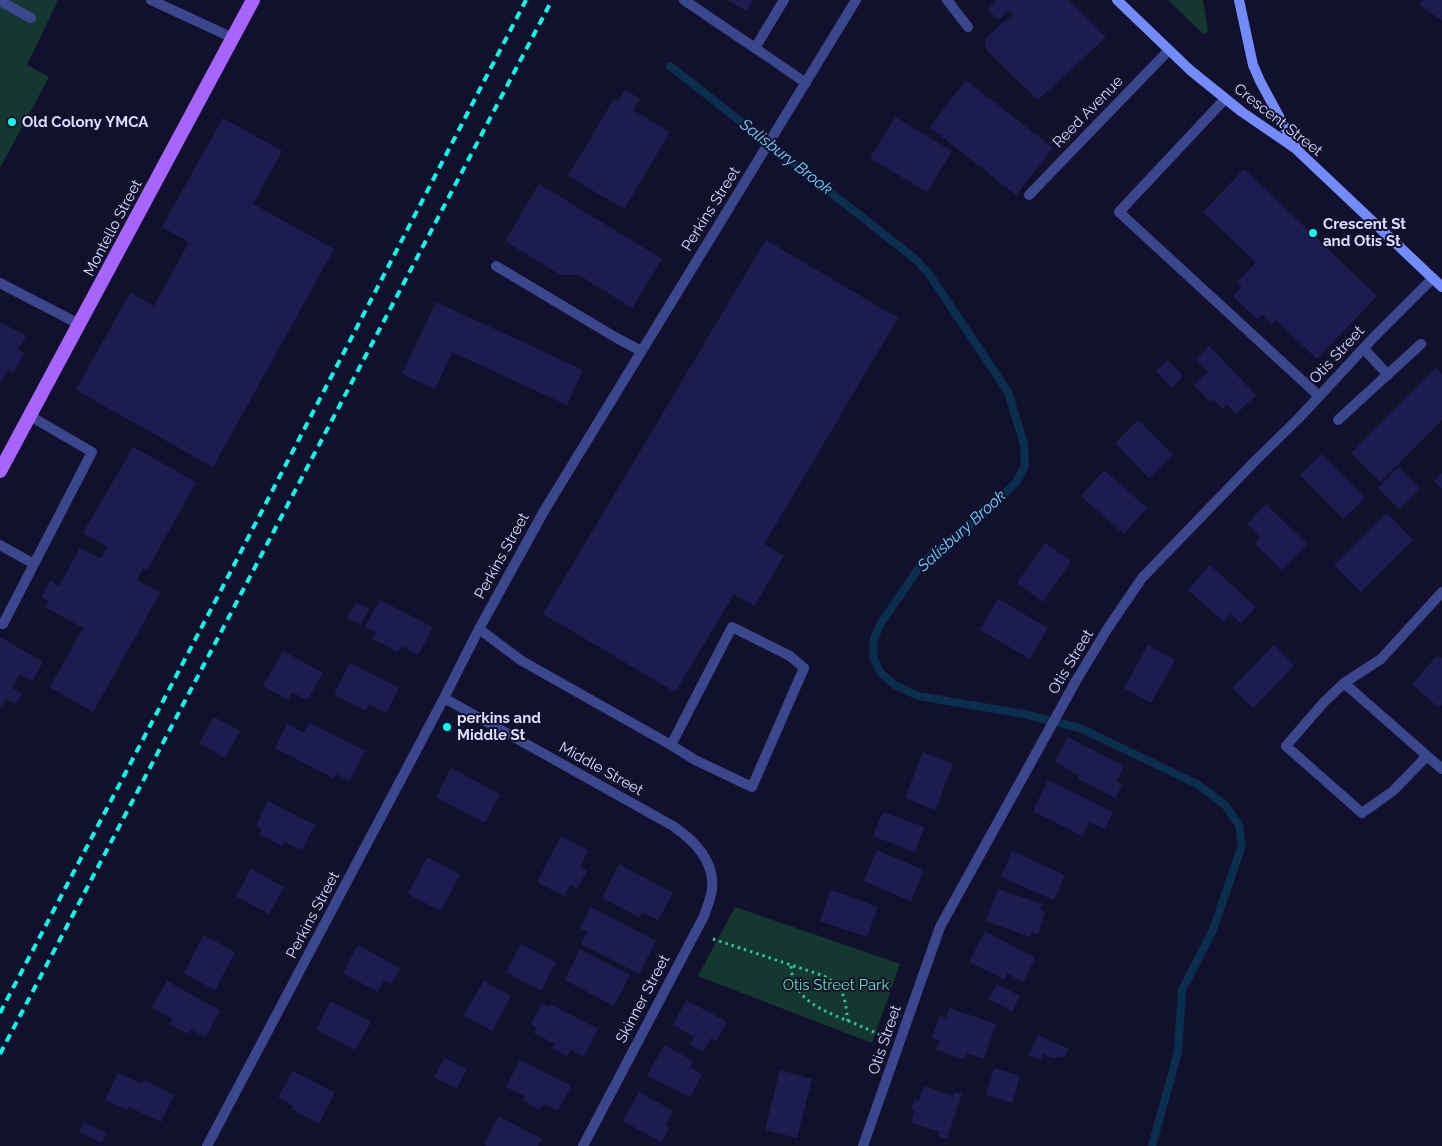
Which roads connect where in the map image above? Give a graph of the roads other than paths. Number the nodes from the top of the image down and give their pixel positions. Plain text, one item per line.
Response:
1 (151, 0) edge
2 (253, 0) edge
3 (684, 0) edge
4 (784, 0) edge
5 (856, 0) edge
6 (947, 0) edge
7 (1117, 0) edge
8 (1239, 0) edge
9 (0, 1) edge
10 (31, 18) dead end
11 (968, 27) dead end
12 (233, 38) junction
13 (755, 48) junction
14 (1169, 50) junction
15 (806, 83) junction
16 (1226, 99) junction
17 (1296, 149) junction
18 (1029, 195) dead end
19 (496, 266) dead end
20 (1433, 278) junction
21 (0, 284) edge
22 (1442, 287) edge
23 (79, 324) junction
24 (1421, 344) dead end
25 (1364, 349) junction
26 (641, 351) junction
27 (1388, 375) junction
28 (1319, 396) junction
29 (30, 416) junction
30 (1338, 420) dead end
31 (0, 471) edge
32 (0, 545) edge
33 (34, 564) junction
34 (1442, 592) edge
35 (3, 624) dead end
36 (479, 628) junction
37 (1344, 683) junction
38 (444, 698) junction
39 (671, 745) junction
40 (1427, 756) junction
41 (1442, 769) edge
42 (707, 862) joint
43 (207, 1146) edge
44 (583, 1146) edge
45 (864, 1146) edge

1 - 12 street
2 - 12 main road, Montello Street
3 - 13 street
4 - 13 street
5 - 15 street, Perkins Street
6 - 11 street
7 - 14 main road, Crescent Street
8 - 17 main road
9 - 10 street
12 - 23 main road, Montello Street
13 - 15 street
14 - 16 main road, Crescent Street
14 - 18 street, Reed Avenue
15 - 26 street, Perkins Street
16 - 17 main road, Crescent Street
16 - 28 street
17 - 20 main road, Crescent Street
19 - 26 street
20 - 22 main road, Crescent Street
20 - 25 street, Otis Street
21 - 23 street
23 - 29 main road, Montello Street
24 - 27 street
25 - 27 street
25 - 28 street, Otis Street
26 - 36 street, Perkins Street
27 - 30 street
28 - 45 street, Otis Street
29 - 31 main road, Montello Street
29 - 33 street
32 - 33 street
33 - 35 street
34 - 37 street
36 - 38 street, Perkins Street
36 - 39 street
37 - 40 street
37 - 40 street
38 - 42 street, Middle Street
38 - 43 street, Perkins Street
39 - 39 street
40 - 41 street
42 - 44 street, Skinner Street

